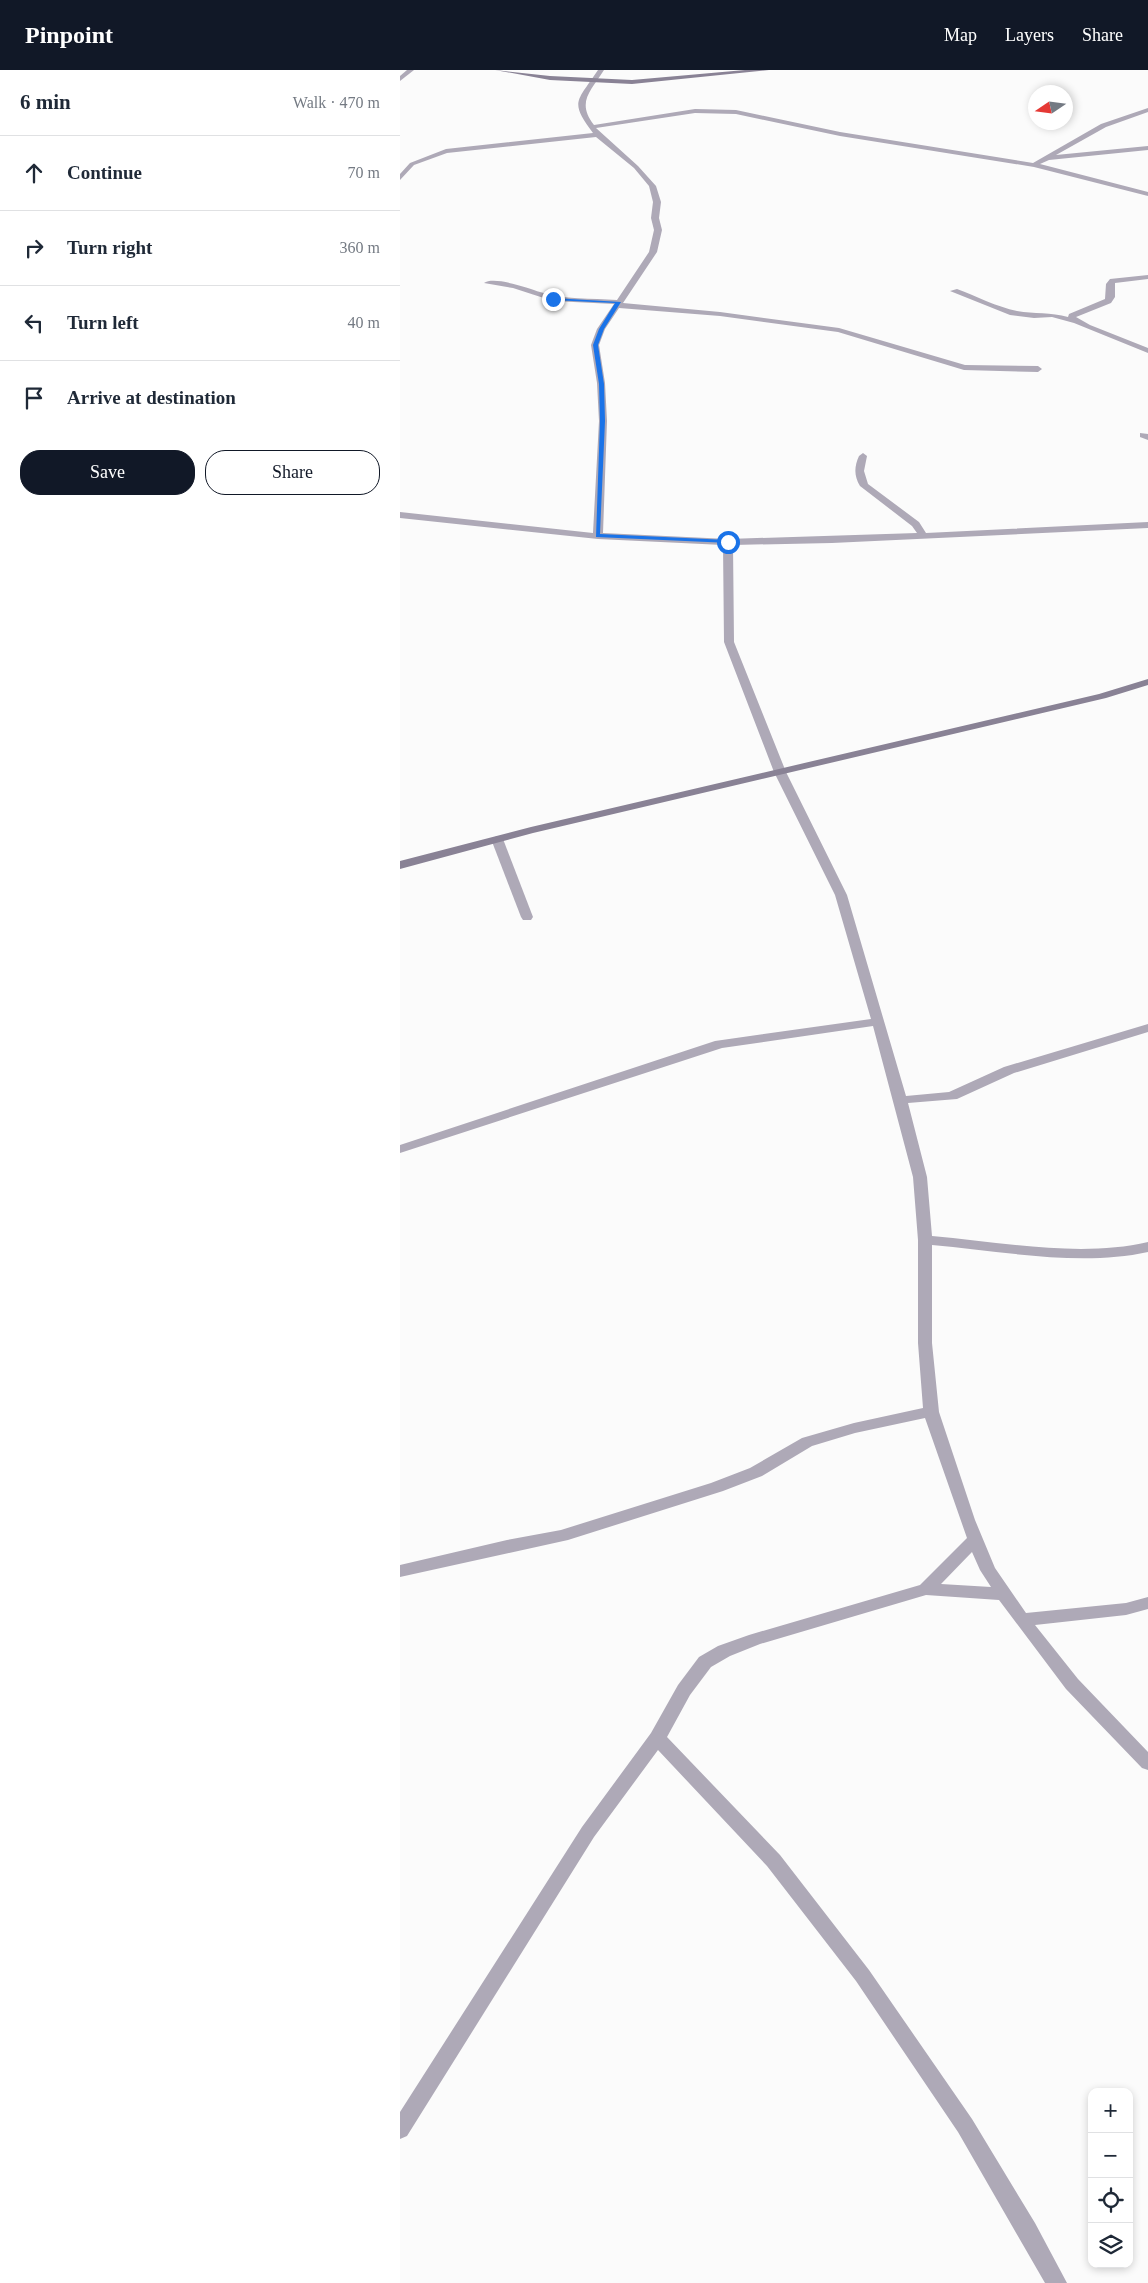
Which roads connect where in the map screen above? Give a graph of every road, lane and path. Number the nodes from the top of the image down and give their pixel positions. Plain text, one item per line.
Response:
1 (411, 70) edge
2 (498, 70) edge
3 (601, 70) edge
4 (766, 70) edge
5 (400, 78) edge
6 (595, 81) junction
7 (1148, 110) edge
8 (591, 127) junction
9 (598, 135) junction
10 (1148, 148) edge
11 (1046, 159) junction
12 (1034, 165) junction
13 (400, 178) edge
14 (1148, 194) edge
15 (1148, 277) edge
16 (488, 282) dead end
17 (954, 291) dead end
18 (618, 304) junction
19 (1074, 321) junction
20 (1148, 351) edge
21 (1038, 369) dead end
22 (863, 456) dead end
23 (400, 515) edge
24 (1148, 526) edge
25 (924, 535) junction
26 (598, 536) junction
27 (728, 542) junction
28 (1148, 682) edge
29 (780, 772) junction
30 (497, 839) junction
31 (400, 865) edge
32 (527, 917) dead end
33 (877, 1022) junction
34 (1148, 1028) edge
35 (901, 1100) junction
36 (400, 1149) edge
37 (925, 1240) junction
38 (1148, 1247) edge
39 (931, 1412) junction
40 (975, 1540) junction
41 (400, 1571) edge
42 (926, 1589) junction
43 (1005, 1594) junction
44 (1148, 1603) edge
45 (1022, 1620) junction
46 (657, 1738) junction
47 (1148, 1763) edge
48 (400, 2130) edge
49 (1056, 2283) edge

1 - 5 street
2 - 6 main road
3 - 6 street
4 - 6 main road
6 - 8 street
7 - 11 street
8 - 9 street
8 - 12 street
9 - 13 street
9 - 18 street
10 - 11 street
11 - 12 street
12 - 14 street
15 - 19 street
16 - 18 street
17 - 19 street
18 - 21 street
18 - 26 street
19 - 20 street
22 - 25 street
23 - 26 street
24 - 25 street
25 - 27 street
26 - 27 street
27 - 29 street
28 - 29 main road
29 - 30 main road
29 - 33 street
30 - 31 main road
30 - 32 street
33 - 35 street
33 - 36 street
34 - 35 street
35 - 37 street
37 - 38 street
37 - 39 street
39 - 40 street
39 - 41 street
40 - 42 street
40 - 43 street
42 - 43 street
42 - 46 street
43 - 45 street
44 - 45 street
45 - 47 street
46 - 48 street
46 - 49 street

